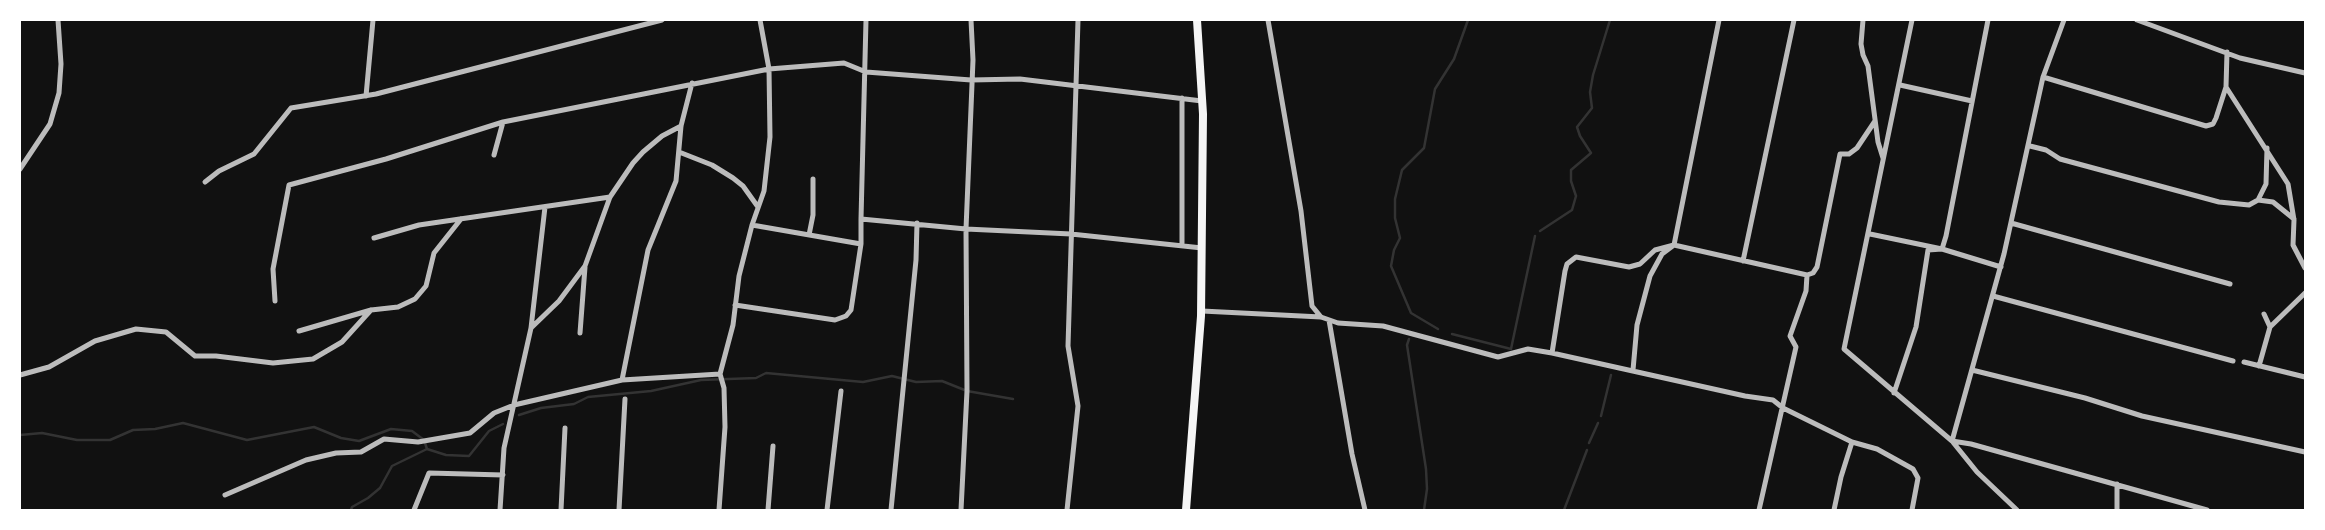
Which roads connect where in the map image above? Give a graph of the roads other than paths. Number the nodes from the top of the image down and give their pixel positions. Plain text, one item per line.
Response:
1 (58, 20) edge
2 (372, 20) edge
3 (662, 20) edge
4 (760, 20) edge
5 (866, 20) edge
6 (971, 20) edge
7 (1078, 20) edge
8 (1197, 20) edge
9 (1268, 20) edge
10 (1719, 20) edge
11 (1794, 20) edge
12 (1863, 20) edge
13 (1912, 20) edge
14 (1988, 20) edge
15 (2064, 20) edge
16 (2138, 20) edge
17 (2227, 52) junction
18 (769, 69) junction
19 (866, 72) junction
20 (2305, 72) edge
21 (2043, 77) junction
22 (972, 80) junction
23 (692, 84) junction
24 (1900, 84) junction
25 (1077, 87) junction
26 (2226, 87) junction
27 (366, 96) junction
28 (1182, 98) junction
29 (1202, 101) junction
30 (1972, 101) junction
31 (1875, 121) junction
32 (503, 122) junction
33 (681, 126) junction
34 (2030, 146) junction
35 (2267, 148) junction
36 (679, 152) junction
37 (494, 155) dead end
38 (1884, 158) junction
39 (20, 169) edge
40 (813, 179) dead end
41 (205, 182) dead end
42 (610, 197) junction
43 (2258, 200) junction
44 (545, 207) junction
45 (758, 207) junction
46 (462, 219) junction
47 (861, 219) junction
48 (2294, 220) junction
49 (2011, 222) junction
50 (917, 223) junction
51 (752, 225) junction
52 (966, 229) junction
53 (1072, 234) junction
54 (1870, 234) junction
55 (809, 235) junction
56 (374, 238) dead end
57 (860, 244) junction
58 (1182, 246) junction
59 (1674, 246) junction
60 (1202, 248) junction
61 (1942, 249) junction
62 (1743, 261) junction
63 (585, 266) junction
64 (2001, 267) junction
65 (2305, 268) edge
66 (1807, 275) junction
67 (2230, 284) dead end
68 (2305, 293) edge
69 (1993, 296) junction
70 (275, 301) dead end
71 (735, 305) junction
72 (371, 310) junction
73 (1202, 311) junction
74 (2264, 314) dead end
75 (1321, 317) junction
76 (1329, 320) junction
77 (2270, 327) junction
78 (531, 328) junction
79 (299, 331) dead end
80 (580, 332) dead end
81 (1552, 353) junction
82 (2233, 362) dead end
83 (2244, 362) dead end
84 (2259, 366) junction
85 (1632, 370) junction
86 (1972, 370) junction
87 (720, 374) junction
88 (20, 375) edge
89 (2305, 377) edge
90 (622, 380) junction
91 (842, 391) dead end
92 (1894, 393) junction
93 (625, 399) dead end
94 (514, 405) junction
95 (1784, 408) junction
96 (565, 428) dead end
97 (1952, 441) junction
98 (1852, 442) junction
99 (773, 446) dead end
100 (2305, 452) edge
101 (503, 475) junction
102 (2118, 484) junction
103 (225, 496) dead end
104 (414, 510) edge
105 (500, 510) edge
106 (561, 510) edge
107 (619, 510) edge
108 (718, 510) edge
109 (768, 510) edge
110 (827, 510) edge
111 (892, 510) edge
112 (961, 510) edge
113 (1067, 510) edge
114 (1186, 510) edge
115 (1365, 510) edge
116 (1759, 510) edge
117 (1834, 510) edge
118 (1912, 510) edge
119 (2017, 510) edge
120 (2116, 510) edge
121 (2207, 510) edge

1 - 39 street
2 - 27 street
3 - 27 street
4 - 18 street
5 - 19 street
6 - 22 street
7 - 25 street
8 - 29 main road
9 - 75 street
10 - 59 street
11 - 62 street
12 - 31 street
13 - 24 street
14 - 30 street
15 - 21 street
16 - 17 street
17 - 20 street
17 - 26 street
18 - 19 street
18 - 23 street
18 - 45 street
19 - 22 street
19 - 47 street
21 - 26 street
21 - 34 street
22 - 25 street
22 - 52 street
23 - 32 street
23 - 33 street
24 - 30 street
24 - 38 street
25 - 28 street
25 - 53 street
26 - 35 street
27 - 41 street
28 - 29 street
28 - 58 street
29 - 60 main road
30 - 61 street
31 - 38 street
31 - 66 street
32 - 37 street
32 - 70 street
33 - 36 street
33 - 42 street
34 - 43 street
34 - 49 street
35 - 43 street
35 - 48 street
36 - 45 street
36 - 90 street
38 - 54 street
40 - 55 street
42 - 44 street
42 - 63 street
43 - 48 street
44 - 46 street
44 - 78 street
45 - 51 street
46 - 56 street
46 - 72 street
47 - 50 street
47 - 57 street
48 - 65 street
49 - 64 street
49 - 67 street
50 - 52 street
50 - 111 street
51 - 55 street
51 - 71 street
52 - 53 street
52 - 112 street
53 - 58 street
53 - 113 street
54 - 61 street
54 - 92 street
55 - 57 street
57 - 71 street
58 - 60 street
59 - 62 street
59 - 81 street
59 - 85 street
60 - 73 main road
61 - 64 street
61 - 92 street
62 - 66 street
63 - 78 street
63 - 80 street
64 - 69 street
66 - 95 street
68 - 77 street
69 - 82 street
69 - 86 street
71 - 87 street
72 - 79 street
72 - 88 street
73 - 75 street
73 - 114 main road
74 - 77 street
75 - 76 street
76 - 81 street
76 - 115 street
77 - 84 street
78 - 94 street
81 - 85 street
83 - 84 street
84 - 89 street
85 - 95 street
86 - 97 street
86 - 100 street
87 - 90 street
87 - 108 street
90 - 94 street
91 - 110 street
92 - 97 street
93 - 107 street
94 - 101 street
94 - 103 street
95 - 98 street
95 - 116 street
96 - 106 street
97 - 102 street
97 - 119 street
98 - 117 street
98 - 118 street
99 - 109 street
101 - 104 street
101 - 105 street
102 - 120 street
102 - 121 street

